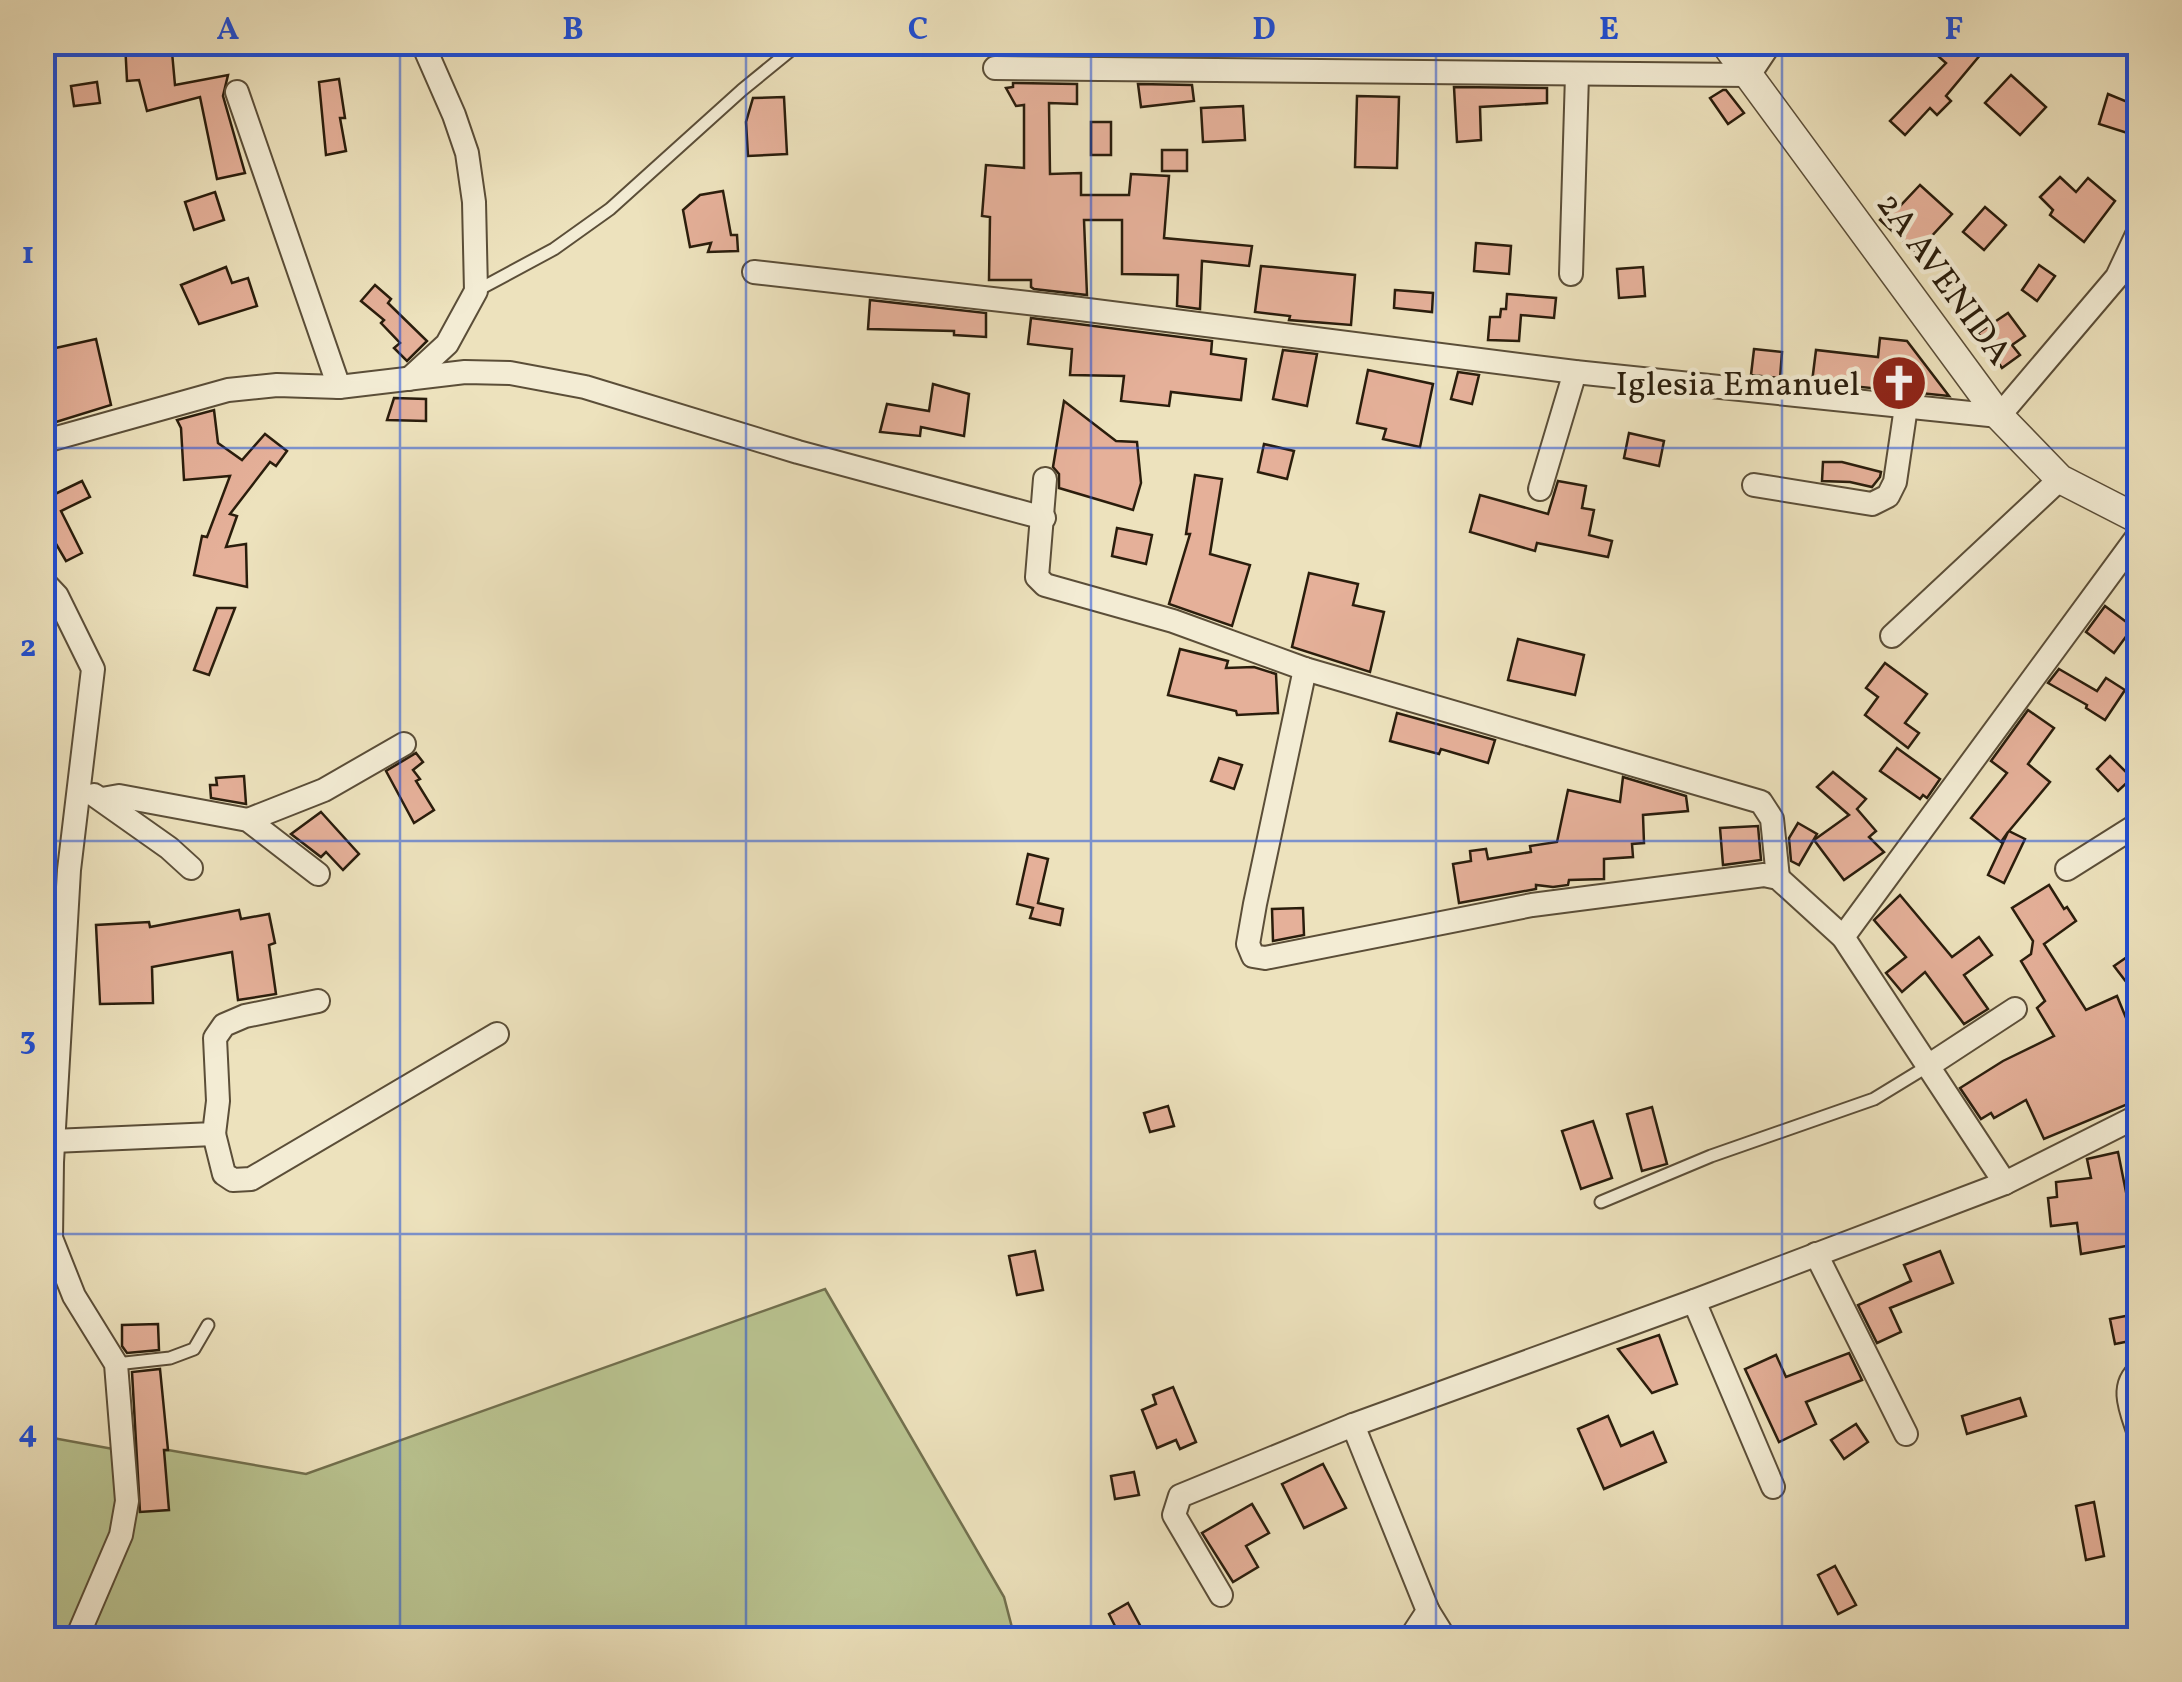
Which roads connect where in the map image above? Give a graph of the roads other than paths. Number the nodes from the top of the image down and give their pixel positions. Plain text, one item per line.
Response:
1 (422, 42) edge
2 (1724, 42) edge
3 (1771, 42) edge
4 (791, 50) dead end
5 (995, 68) dead end
6 (1577, 74) junction
7 (1749, 75) junction
8 (237, 92) dead end
9 (2140, 228) edge
10 (754, 272) dead end
11 (1571, 274) dead end
12 (476, 291) junction
13 (1574, 372) junction
14 (409, 379) junction
15 (340, 387) junction
16 (1906, 407) junction
17 (1999, 416) junction
18 (42, 442) edge
19 (1045, 479) dead end
20 (2060, 479) junction
21 (1754, 485) dead end
22 (1540, 488) dead end
23 (1044, 518) junction
24 (2140, 520) edge
25 (2140, 532) edge
26 (42, 580) edge
27 (1892, 636) dead end
28 (1306, 670) junction
29 (404, 744) dead end
30 (79, 788) junction
31 (102, 799) junction
32 (248, 820) junction
33 (2140, 823) edge
34 (191, 868) dead end
35 (2067, 869) dead end
36 (318, 874) dead end
37 (1778, 878) junction
38 (1843, 938) junction
39 (318, 1001) dead end
40 (2015, 1008) dead end
41 (497, 1034) dead end
42 (1928, 1066) junction
43 (2140, 1115) edge
44 (214, 1134) junction
45 (49, 1155) edge
46 (2005, 1183) junction
47 (1601, 1202) dead end
48 (1816, 1254) junction
49 (1694, 1301) junction
50 (208, 1324) dead end
51 (116, 1364) junction
52 (2140, 1370) edge
53 (1353, 1425) junction
54 (1906, 1434) dead end
55 (2140, 1437) edge
56 (1772, 1486) dead end
57 (1221, 1595) dead end
58 (1428, 1611) junction
59 (76, 1640) edge
60 (1409, 1640) edge
61 (1446, 1640) edge

1 - 12 street
2 - 7 street, 2A AVENIDA
3 - 7 street
4 - 12 lane
5 - 6 street
6 - 7 street
6 - 11 street
7 - 17 street, 2A AVENIDA
8 - 15 street
9 - 17 street
10 - 13 street
12 - 14 street
13 - 16 street
13 - 22 street
14 - 15 street
14 - 23 street
15 - 18 street
16 - 17 street
16 - 21 street
17 - 20 street, 2A AVENIDA
19 - 23 street
20 - 24 street, 2A AVENIDA
20 - 27 street
23 - 28 street
25 - 38 street
26 - 30 street
28 - 37 street
28 - 37 street
29 - 32 street
30 - 31 street
30 - 45 street
31 - 32 street
31 - 34 street
32 - 36 street
33 - 35 street
37 - 38 street
38 - 42 street
39 - 44 street
40 - 42 street
41 - 44 street
42 - 46 street
42 - 47 lane
43 - 46 street
44 - 45 street
45 - 51 street
46 - 48 street
48 - 49 street
48 - 54 street
49 - 53 street
49 - 56 street
50 - 51 lane
51 - 59 street
52 - 55 street
53 - 57 street
53 - 58 street
58 - 60 street
58 - 61 street

